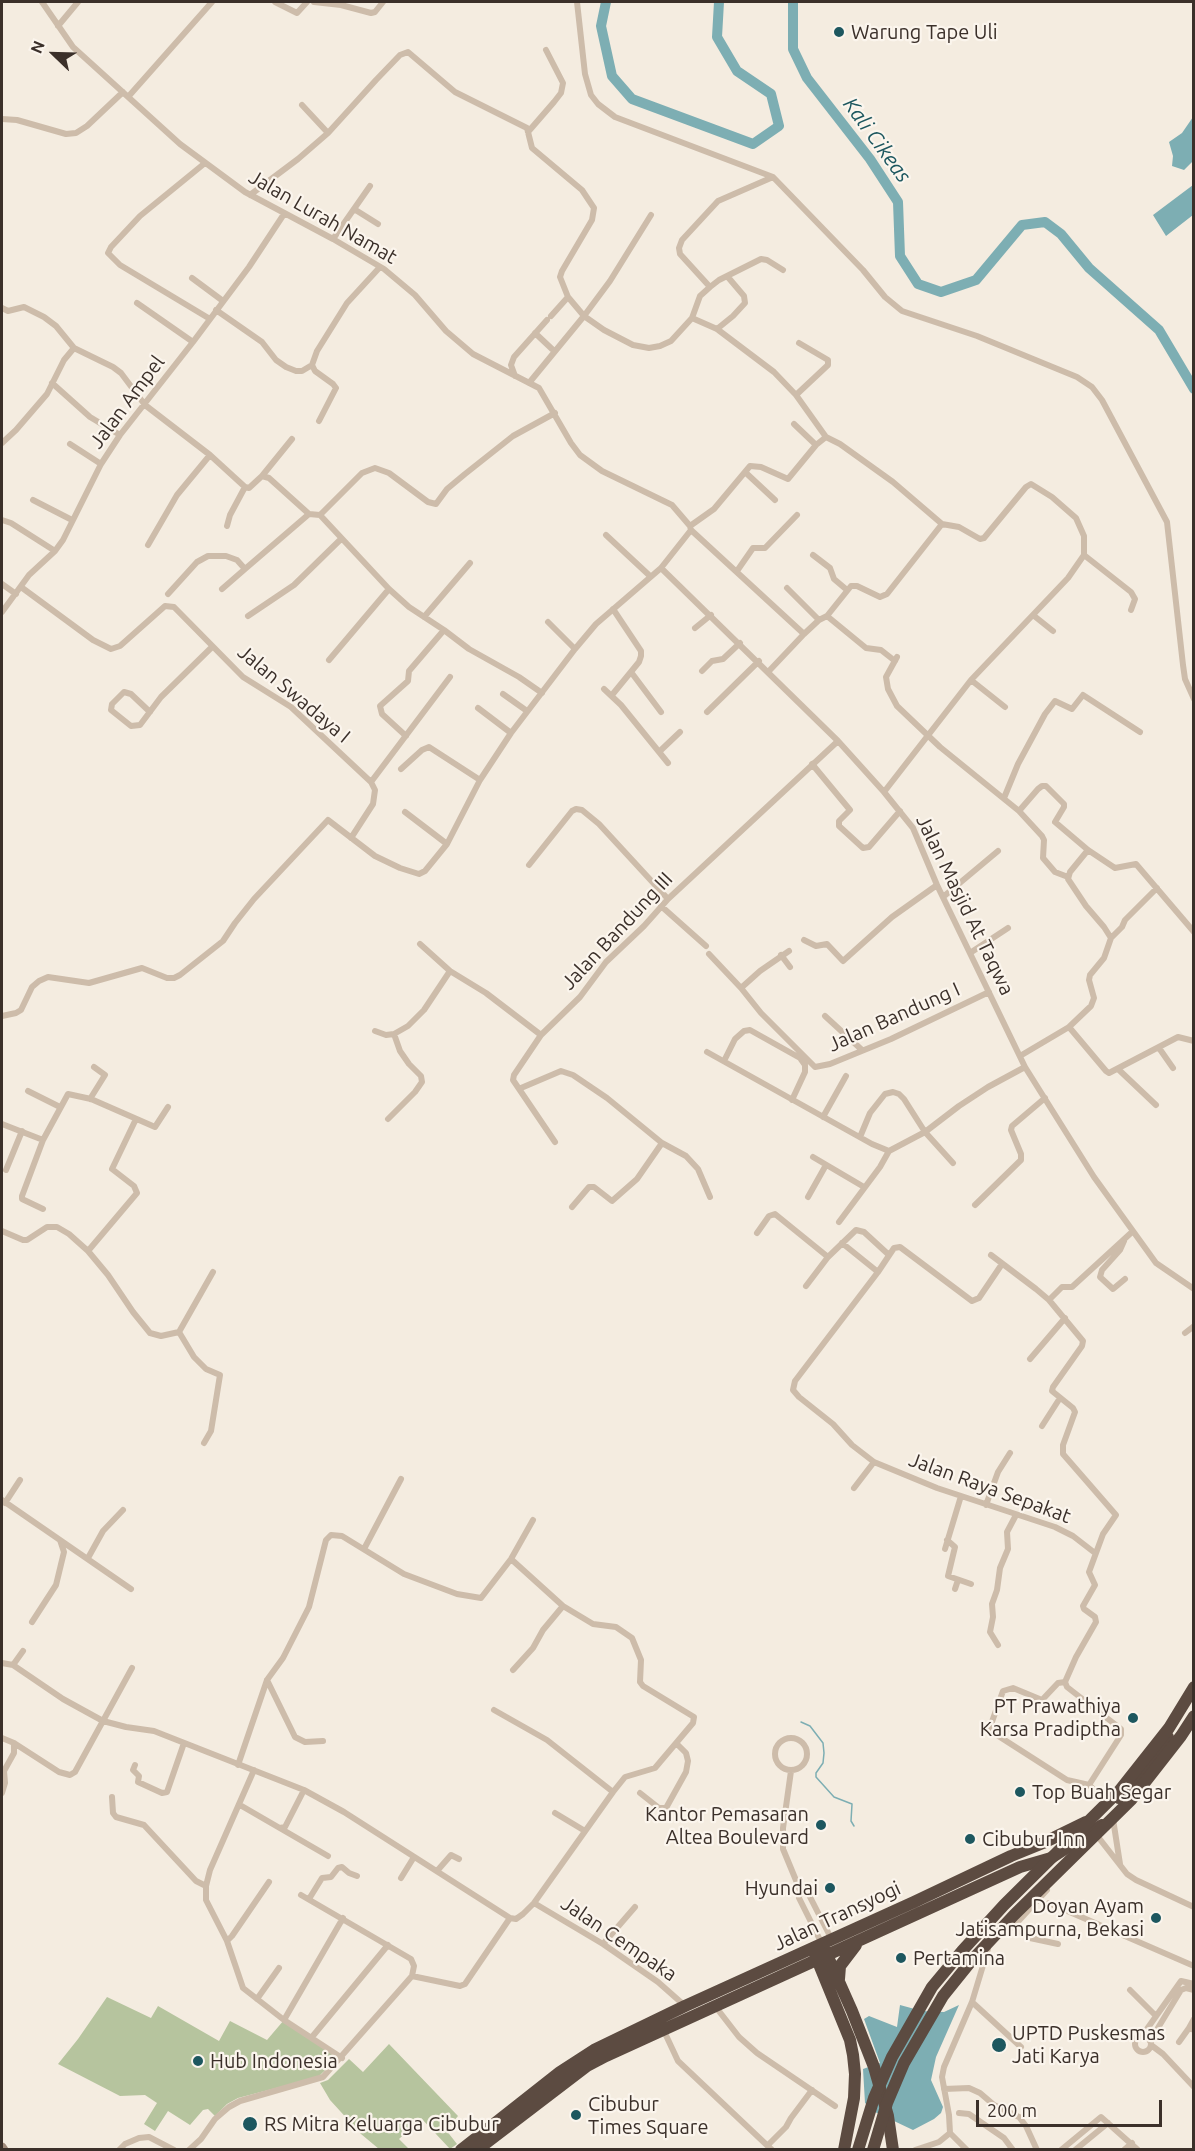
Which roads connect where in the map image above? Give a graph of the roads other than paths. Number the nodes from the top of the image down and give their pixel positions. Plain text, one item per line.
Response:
1 (42, 2) edge
2 (78, 2) edge
3 (212, 2) edge
4 (275, 2) edge
5 (307, 2) edge
6 (314, 2) edge
7 (383, 2) edge
8 (577, 2) edge
9 (343, 3) edge
10 (58, 26) junction
11 (546, 50) dead end
12 (125, 94) junction
13 (302, 105) dead end
14 (2, 119) edge
15 (528, 132) junction
16 (328, 133) junction
17 (206, 163) junction
18 (773, 177) junction
19 (370, 186) dead end
20 (250, 195) junction
21 (354, 209) junction
22 (284, 213) junction
23 (651, 215) dead end
24 (378, 224) dead end
25 (333, 239) junction
26 (380, 267) junction
27 (783, 270) dead end
28 (727, 276) junction
29 (192, 278) dead end
30 (710, 287) junction
31 (568, 297) junction
32 (223, 301) junction
33 (137, 303) dead end
34 (2, 308) edge
35 (216, 310) junction
36 (584, 316) junction
37 (692, 318) junction
38 (210, 319) junction
39 (717, 329) junction
40 (535, 333) junction
41 (193, 342) junction
42 (799, 343) dead end
43 (74, 348) junction
44 (552, 349) dead end
45 (312, 365) junction
46 (515, 376) junction
47 (52, 383) junction
48 (529, 384) junction
49 (796, 395) junction
50 (145, 405) junction
51 (555, 413) junction
52 (319, 421) dead end
53 (794, 424) dead end
54 (120, 435) junction
55 (826, 437) junction
56 (292, 439) dead end
57 (2, 442) edge
58 (70, 444) dead end
59 (816, 445) junction
60 (210, 455) junction
61 (101, 464) junction
62 (745, 472) junction
63 (262, 476) junction
64 (245, 487) junction
65 (33, 500) dead end
66 (776, 500) dead end
67 (309, 514) junction
68 (320, 515) junction
69 (796, 516) dead end
70 (2, 520) edge
71 (72, 520) junction
72 (942, 524) junction
73 (227, 526) dead end
74 (690, 528) junction
75 (606, 535) dead end
76 (341, 539) junction
77 (148, 546) dead end
78 (54, 550) junction
79 (813, 555) dead end
80 (1084, 555) junction
81 (470, 563) dead end
82 (661, 568) junction
83 (245, 569) junction
84 (737, 571) junction
85 (650, 576) junction
86 (2, 584) edge
87 (21, 587) junction
88 (787, 588) dead end
89 (222, 589) dead end
90 (389, 589) junction
91 (847, 590) junction
92 (16, 594) junction
93 (168, 594) dead end
94 (613, 609) junction
95 (1131, 610) dead end
96 (2, 612) edge
97 (711, 615) junction
98 (1033, 615) junction
99 (248, 616) dead end
100 (424, 616) junction
101 (827, 616) junction
102 (819, 620) junction
103 (548, 622) dead end
104 (695, 628) dead end
105 (444, 630) junction
106 (1053, 631) dead end
107 (804, 634) junction
108 (740, 643) junction
109 (212, 647) junction
110 (575, 649) junction
111 (329, 660) dead end
112 (759, 662) junction
113 (702, 671) dead end
114 (631, 672) junction
115 (770, 672) junction
116 (450, 677) dead end
117 (971, 680) junction
118 (604, 689) dead end
119 (542, 693) junction
120 (503, 694) dead end
121 (612, 695) junction
122 (1194, 699) edge
123 (1005, 707) dead end
124 (478, 708) dead end
125 (527, 711) junction
126 (150, 712) junction
127 (662, 712) dead end
128 (707, 712) dead end
129 (680, 732) dead end
130 (1140, 732) dead end
131 (511, 733) junction
132 (927, 735) junction
133 (406, 736) junction
134 (838, 741) junction
135 (660, 751) junction
136 (668, 763) dead end
137 (812, 764) junction
138 (401, 770) dead end
139 (480, 780) junction
140 (371, 782) junction
141 (884, 792) junction
142 (1004, 798) junction
143 (900, 811) junction
144 (1019, 811) junction
145 (405, 812) dead end
146 (351, 838) junction
147 (447, 844) junction
148 (1088, 850) junction
149 (998, 851) dead end
150 (529, 865) dead end
151 (1068, 877) junction
152 (937, 885) junction
153 (1157, 888) junction
154 (943, 897) junction
155 (668, 899) junction
156 (661, 906) junction
157 (1008, 928) dead end
158 (1194, 932) edge
159 (1111, 938) junction
160 (804, 940) dead end
161 (420, 944) dead end
162 (706, 946) dead end
163 (789, 951) dead end
164 (970, 952) junction
165 (709, 954) dead end
166 (781, 955) junction
167 (790, 967) dead end
168 (450, 971) junction
169 (741, 988) junction
170 (989, 992) junction
171 (2, 1016) edge
172 (825, 1016) dead end
173 (1069, 1026) junction
174 (375, 1031) dead end
175 (394, 1034) junction
176 (541, 1035) junction
177 (1194, 1041) edge
178 (1159, 1048) junction
179 (862, 1050) junction
180 (707, 1052) dead end
181 (1020, 1056) junction
182 (724, 1061) junction
183 (94, 1067) dead end
184 (1025, 1067) junction
185 (1173, 1068) dead end
186 (1118, 1069) junction
187 (846, 1077) dead end
188 (521, 1088) junction
189 (28, 1091) dead end
190 (1045, 1098) junction
191 (90, 1099) junction
192 (792, 1100) junction
193 (1156, 1105) dead end
194 (60, 1107) junction
195 (168, 1107) dead end
196 (824, 1117) junction
197 (136, 1119) junction
198 (388, 1119) dead end
199 (2, 1124) edge
200 (22, 1131) junction
201 (925, 1132) junction
202 (860, 1137) junction
203 (43, 1140) junction
204 (555, 1142) dead end
205 (662, 1143) junction
206 (889, 1151) junction
207 (813, 1157) dead end
208 (953, 1163) dead end
209 (826, 1164) junction
210 (6, 1170) dead end
211 (864, 1187) junction
212 (710, 1197) dead end
213 (808, 1197) dead end
214 (975, 1205) dead end
215 (572, 1207) dead end
216 (43, 1209) dead end
217 (839, 1222) dead end
218 (2, 1231) edge
219 (1132, 1232) junction
220 (756, 1233) dead end
221 (1125, 1238) junction
222 (842, 1243) junction
223 (88, 1251) junction
224 (889, 1255) junction
225 (990, 1255) dead end
226 (828, 1257) junction
227 (1002, 1264) junction
228 (213, 1272) dead end
229 (878, 1272) junction
230 (1125, 1279) dead end
231 (806, 1286) dead end
232 (1194, 1289) edge
233 (1049, 1300) junction
234 (1065, 1318) junction
235 (1194, 1326) edge
236 (178, 1332) junction
237 (1185, 1333) dead end
238 (1030, 1359) dead end
239 (1060, 1398) junction
240 (1042, 1426) dead end
241 (204, 1443) dead end
242 (1010, 1453) dead end
243 (874, 1462) junction
244 (401, 1479) dead end
245 (20, 1480) dead end
246 (854, 1488) dead end
247 (961, 1496) junction
248 (3, 1501) edge
249 (986, 1505) junction
250 (123, 1510) dead end
251 (1017, 1515) junction
252 (533, 1520) dead end
253 (60, 1540) junction
254 (947, 1540) junction
255 (364, 1549) junction
256 (945, 1549) dead end
257 (1095, 1553) junction
258 (88, 1558) junction
259 (512, 1559) junction
260 (958, 1580) junction
261 (971, 1584) dead end
262 (131, 1589) dead end
263 (955, 1590) dead end
264 (563, 1606) junction
265 (32, 1622) dead end
266 (998, 1645) dead end
267 (23, 1651) dead end
268 (2, 1663) edge
269 (13, 1665) junction
270 (132, 1668) dead end
271 (513, 1670) dead end
272 (267, 1680) junction
273 (1065, 1682) junction
274 (1194, 1686) edge
275 (494, 1710) dead end
276 (1194, 1717) edge
277 (104, 1721) junction
278 (2, 1738) edge
279 (323, 1741) dead end
280 (15, 1743) junction
281 (184, 1743) junction
282 (677, 1744) junction
283 (135, 1765) dead end
284 (238, 1765) junction
285 (254, 1770) junction
286 (791, 1770) junction
287 (1089, 1785) junction
288 (304, 1790) junction
289 (613, 1792) junction
290 (2, 1793) edge
291 (640, 1793) dead end
292 (112, 1797) dead end
293 (240, 1805) junction
294 (1112, 1812) junction
295 (555, 1813) dead end
296 (280, 1828) junction
297 (1093, 1830) junction
298 (585, 1831) junction
299 (1077, 1842) junction
300 (328, 1856) dead end
301 (414, 1857) junction
302 (459, 1859) dead end
303 (1121, 1868) junction
304 (437, 1871) junction
305 (357, 1876) dead end
306 (401, 1878) dead end
307 (269, 1882) dead end
308 (206, 1886) junction
309 (800, 1890) junction
310 (301, 1894) dead end
311 (309, 1899) junction
312 (534, 1903) junction
313 (1049, 1903) dead end
314 (1194, 1906) edge
315 (635, 1907) dead end
316 (343, 1918) junction
317 (510, 1918) junction
318 (1014, 1926) junction
319 (227, 1941) junction
320 (859, 1942) junction
321 (603, 1944) junction
322 (1058, 1944) dead end
323 (388, 1945) junction
324 (822, 1950) junction
325 (1194, 1966) edge
326 (279, 1968) dead end
327 (787, 1973) junction
328 (412, 1977) junction
329 (1194, 1984) edge
330 (834, 1985) junction
331 (1130, 1990) dead end
332 (1194, 1990) edge
333 (257, 1999) junction
334 (972, 2002) junction
335 (714, 2005) junction
336 (685, 2006) junction
337 (1156, 2016) junction
338 (1194, 2019) edge
339 (284, 2020) junction
340 (663, 2028) junction
341 (1191, 2029) edge
342 (1119, 2036) dead end
343 (312, 2037) junction
344 (1140, 2038) junction
345 (1179, 2042) dead end
346 (1150, 2043) junction
347 (1021, 2047) dead end
348 (604, 2051) junction
349 (342, 2058) junction
350 (1194, 2086) edge
351 (944, 2089) junction
352 (812, 2090) junction
353 (835, 2106) dead end
354 (959, 2113) dead end
355 (1108, 2123) junction
356 (950, 2133) junction
357 (1132, 2143) junction
358 (770, 2147) edge
359 (119, 2150) edge
360 (174, 2150) edge
361 (189, 2150) edge
362 (461, 2150) edge
363 (477, 2150) edge
364 (844, 2150) edge
365 (858, 2150) edge
366 (873, 2150) edge
367 (892, 2150) edge
368 (915, 2150) edge
369 (968, 2150) edge
370 (1013, 2150) edge
371 (1037, 2150) edge
372 (1061, 2150) edge
373 (1075, 2150) edge
374 (1124, 2150) edge
375 (1138, 2150) edge

1 - 10 street, Jalan Lurah Namat
2 - 10 street
3 - 12 street
4 - 5 street
6 - 9 street
7 - 9 street
8 - 18 street
10 - 12 street, Jalan Lurah Namat
11 - 15 street
12 - 14 street
12 - 17 street, Jalan Lurah Namat
13 - 16 street
15 - 16 street
15 - 31 street
16 - 20 street
17 - 20 street, Jalan Lurah Namat
17 - 38 street
18 - 30 street
18 - 122 street
19 - 21 street
20 - 22 street, Jalan Lurah Namat
21 - 24 street
21 - 25 street
22 - 25 street, Jalan Lurah Namat
22 - 32 street, Jalan Ampel
23 - 36 street
25 - 26 street, Jalan Lurah Namat
26 - 45 street
26 - 46 street, Jalan Lurah Namat
27 - 28 street
28 - 30 street
28 - 39 street
29 - 32 street
30 - 37 street
31 - 36 street
31 - 40 street
32 - 35 street, Jalan Ampel
33 - 41 street
34 - 43 street
35 - 38 street, Jalan Ampel
35 - 45 street
36 - 37 street
36 - 48 street
37 - 39 street
38 - 41 street, Jalan Ampel
39 - 49 street
40 - 44 street
40 - 46 street
41 - 50 street, Jalan Ampel
42 - 49 street
43 - 47 street
43 - 50 street
45 - 52 street
46 - 48 street, Jalan Lurah Namat
47 - 54 street
47 - 57 street
48 - 51 street, Jalan Lurah Namat
49 - 55 street
50 - 54 street, Jalan Ampel
50 - 60 street
51 - 68 street
51 - 74 street, Jalan Lurah Namat
53 - 59 street
54 - 61 street, Jalan Ampel
55 - 59 street
55 - 72 street
56 - 63 street
58 - 61 street
59 - 62 street
60 - 64 street
60 - 77 street
61 - 71 street, Jalan Ampel
62 - 66 street
62 - 74 street
63 - 64 street
63 - 67 street
64 - 73 street
65 - 71 street
67 - 68 street
67 - 83 street
68 - 76 street
69 - 84 street
70 - 78 street
71 - 78 street, Jalan Ampel
72 - 80 street
72 - 91 street
74 - 82 street
74 - 84 street, Jalan Lurah Namat
75 - 85 street
76 - 90 street
76 - 99 street
78 - 87 street, Jalan Ampel
79 - 91 street
80 - 95 street
80 - 98 street
81 - 100 street
82 - 85 street
82 - 97 street, Jalan Masjid At Taqwa
83 - 89 street
83 - 93 street
84 - 107 street, Jalan Lurah Namat
85 - 94 street
86 - 92 street
87 - 92 street, Jalan Ampel
87 - 109 street, Jalan Swadaya I
88 - 102 street
90 - 100 street
90 - 111 street
91 - 101 street
92 - 96 street, Jalan Ampel
94 - 110 street
94 - 114 street
97 - 104 street
97 - 108 street, Jalan Masjid At Taqwa
98 - 106 street
98 - 117 street
100 - 105 street
101 - 102 street
101 - 132 street
102 - 107 street
103 - 110 street
105 - 119 street
105 - 133 street
107 - 115 street
108 - 112 street, Jalan Masjid At Taqwa
108 - 113 street
109 - 126 street
109 - 140 street, Jalan Swadaya I
110 - 119 street
112 - 115 street, Jalan Masjid At Taqwa
112 - 128 street
114 - 121 street
114 - 127 street
115 - 134 street, Jalan Masjid At Taqwa
116 - 133 street
117 - 123 street
117 - 132 street
118 - 121 street
119 - 125 street
120 - 125 street
121 - 135 street
124 - 131 street
125 - 131 street
126 - 126 street
129 - 135 street
130 - 142 street
131 - 139 street
132 - 141 street
132 - 142 street
133 - 140 street
134 - 137 street, Jalan Bandung III
134 - 141 street, Jalan Masjid At Taqwa
135 - 136 street
137 - 143 street
137 - 155 street, Jalan Bandung III
138 - 139 street
139 - 147 street
140 - 146 street
141 - 143 street, Jalan Masjid At Taqwa
142 - 144 street
143 - 152 street, Jalan Masjid At Taqwa
144 - 148 street
144 - 151 street
145 - 147 street
146 - 147 street
146 - 171 street
148 - 151 street
148 - 153 street
149 - 154 street
150 - 155 street
151 - 159 street
152 - 154 street, Jalan Masjid At Taqwa
152 - 160 street
153 - 158 street
153 - 159 street
154 - 164 street, Jalan Masjid At Taqwa
155 - 156 street, Jalan Bandung III
156 - 162 street
156 - 176 street, Jalan Bandung III
157 - 164 street
159 - 173 street
161 - 168 street
163 - 166 street
164 - 170 street, Jalan Masjid At Taqwa
165 - 169 street
166 - 167 street
166 - 169 street
168 - 175 street
168 - 176 street
169 - 179 street, Jalan Bandung I
170 - 179 street, Jalan Bandung I
170 - 181 street, Jalan Masjid At Taqwa
172 - 179 street
173 - 181 street
173 - 186 street
174 - 175 street
175 - 198 street
176 - 188 street, Jalan Bandung III
177 - 178 street
178 - 185 street
178 - 186 street
180 - 182 street
181 - 184 street, Jalan Masjid At Taqwa
182 - 192 street
182 - 192 street
183 - 191 street
184 - 190 street, Jalan Masjid At Taqwa
184 - 201 street
186 - 193 street
187 - 196 street
188 - 204 street
188 - 205 street
189 - 194 street
190 - 214 street
190 - 219 street, Jalan Masjid At Taqwa
191 - 194 street
191 - 197 street
192 - 196 street
194 - 203 street
195 - 197 street
196 - 202 street
197 - 223 street
199 - 200 street
200 - 203 street
200 - 210 street
201 - 202 street
201 - 206 street
201 - 208 street
202 - 206 street
203 - 216 street
205 - 212 street
205 - 215 street
206 - 211 street
207 - 209 street
209 - 211 street
209 - 213 street
211 - 217 street
218 - 223 street
219 - 221 street
219 - 232 street, Jalan Masjid At Taqwa
220 - 226 street
221 - 230 street
221 - 233 street
222 - 224 street
222 - 226 street
222 - 229 street
223 - 236 street
224 - 227 street
224 - 229 street
225 - 227 street
226 - 231 street
227 - 233 street
228 - 236 street
229 - 243 street, Jalan Raya Sepakat
233 - 234 street
234 - 238 street
234 - 239 street
235 - 237 street
236 - 241 street
239 - 240 street
239 - 257 street
242 - 249 street
243 - 246 street
243 - 247 street, Jalan Raya Sepakat
244 - 255 street
245 - 248 street
247 - 249 street, Jalan Raya Sepakat
247 - 254 street
248 - 253 street
249 - 251 street, Jalan Raya Sepakat
250 - 258 street
251 - 257 street, Jalan Raya Sepakat
251 - 266 street
252 - 259 street
253 - 258 street
253 - 265 street
254 - 256 street
254 - 260 street
255 - 259 street
255 - 272 street
257 - 273 street
258 - 262 street
259 - 264 street
260 - 261 street
260 - 263 street
264 - 271 street
264 - 282 street
267 - 269 street
268 - 269 street
269 - 277 street
270 - 277 street
272 - 279 street
272 - 284 street
273 - 287 street
273 - 287 street
274 - 294 highway, Jalan Transyogi
274 - 365 highway, bridge
275 - 289 street
276 - 294 highway, Jalan Transyogi
276 - 366 highway, bridge
277 - 280 street
277 - 281 street
278 - 280 street
280 - 290 street
281 - 283 street
281 - 284 street
282 - 289 street
282 - 291 street
284 - 285 street
285 - 288 street
285 - 293 street
286 - 286 street
286 - 309 street
287 - 294 street
288 - 296 street
288 - 301 street
289 - 298 street
292 - 308 street
293 - 296 street
293 - 308 street
294 - 297 highway, Jalan Transyogi
294 - 303 street
294 - 324 highway, Jalan Transyogi
295 - 298 street
296 - 300 street
297 - 299 highway, Jalan Transyogi
297 - 303 street
298 - 312 street
299 - 318 street
299 - 320 highway, Jalan Transyogi
301 - 304 street
301 - 306 street
302 - 304 street
303 - 314 street
304 - 317 street
305 - 311 street
307 - 319 street
308 - 319 street
309 - 324 street
309 - 324 street
310 - 311 street
311 - 316 street
312 - 317 street
312 - 321 street, Jalan Cempaka
313 - 325 street
315 - 321 street
316 - 323 street
316 - 339 street
317 - 328 street
318 - 322 street
318 - 334 street
319 - 333 street
320 - 324 highway, Jalan Transyogi
320 - 330 highway
321 - 336 street, Jalan Cempaka
323 - 328 street
323 - 343 street
324 - 327 highway, Jalan Transyogi
324 - 330 highway
324 - 336 highway, Jalan Transyogi
326 - 333 street
327 - 330 highway
327 - 335 highway, Jalan Transyogi
328 - 349 street
329 - 337 street
330 - 364 highway
330 - 367 highway, bridge
331 - 337 street
332 - 346 street
333 - 339 street
334 - 347 street
334 - 351 street
335 - 340 highway, Jalan Transyogi
335 - 352 street
336 - 348 highway, Jalan Transyogi
337 - 344 street
338 - 341 street
339 - 343 street
340 - 348 highway, Jalan Transyogi
340 - 358 street
341 - 345 street
342 - 344 street
343 - 349 street
344 - 346 street
344 - 346 street
346 - 350 street
348 - 362 highway, Jalan Transyogi
348 - 363 highway, Jalan Transyogi
349 - 361 street
351 - 356 street
351 - 371 street
352 - 353 street
352 - 358 street
354 - 370 street
355 - 357 street
355 - 372 street
355 - 373 street
356 - 368 street
356 - 369 street
357 - 374 street
357 - 375 street
359 - 360 street

